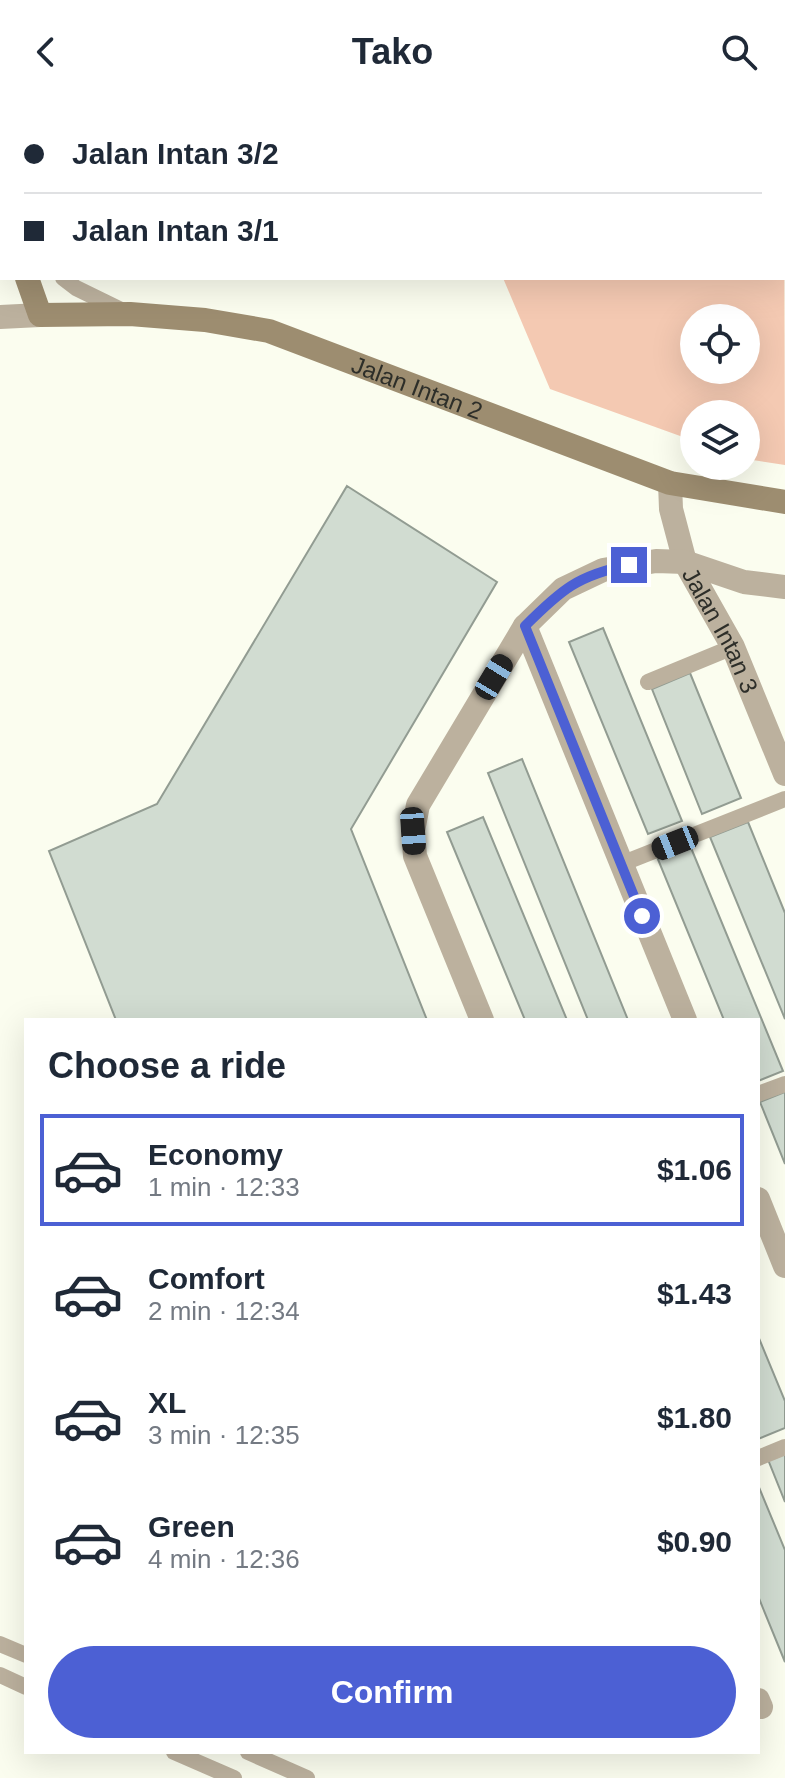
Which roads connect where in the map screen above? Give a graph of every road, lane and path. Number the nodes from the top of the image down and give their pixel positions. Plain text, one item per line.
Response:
1 (28, 280) edge
2 (66, 280) edge
3 (130, 314) junction
4 (40, 315) junction
5 (0, 317) edge
6 (670, 483) junction
7 (785, 502) edge
8 (685, 562) junction
9 (785, 587) edge
10 (525, 626) junction
11 (733, 647) junction
12 (648, 682) dead end
13 (785, 774) edge
14 (785, 799) edge
15 (621, 864) junction
16 (481, 1018) edge
17 (684, 1018) edge
18 (785, 1084) edge
19 (760, 1093) edge
20 (760, 1204) edge
21 (785, 1266) edge
22 (785, 1447) edge
23 (760, 1457) edge
24 (0, 1644) edge
25 (24, 1654) edge
26 (0, 1675) edge
27 (24, 1686) edge
28 (179, 1754) edge
29 (253, 1754) edge
30 (234, 1778) edge
31 (307, 1778) edge

1 - 4 street
2 - 3 lane
3 - 4 street, Jalan Intan 2
3 - 6 street, Jalan Intan 2
4 - 5 street, Jalan Intan 2
6 - 7 street, Jalan Intan 2
6 - 8 street, Jalan Intan 3
8 - 9 street
8 - 10 street
8 - 11 street, Jalan Intan 3
10 - 15 street
10 - 16 street
11 - 12 lane
11 - 13 street, Jalan Intan 3
14 - 15 lane
15 - 17 street
18 - 19 lane
20 - 21 street
22 - 23 lane
24 - 25 lane
26 - 27 lane
28 - 30 lane
29 - 31 lane

